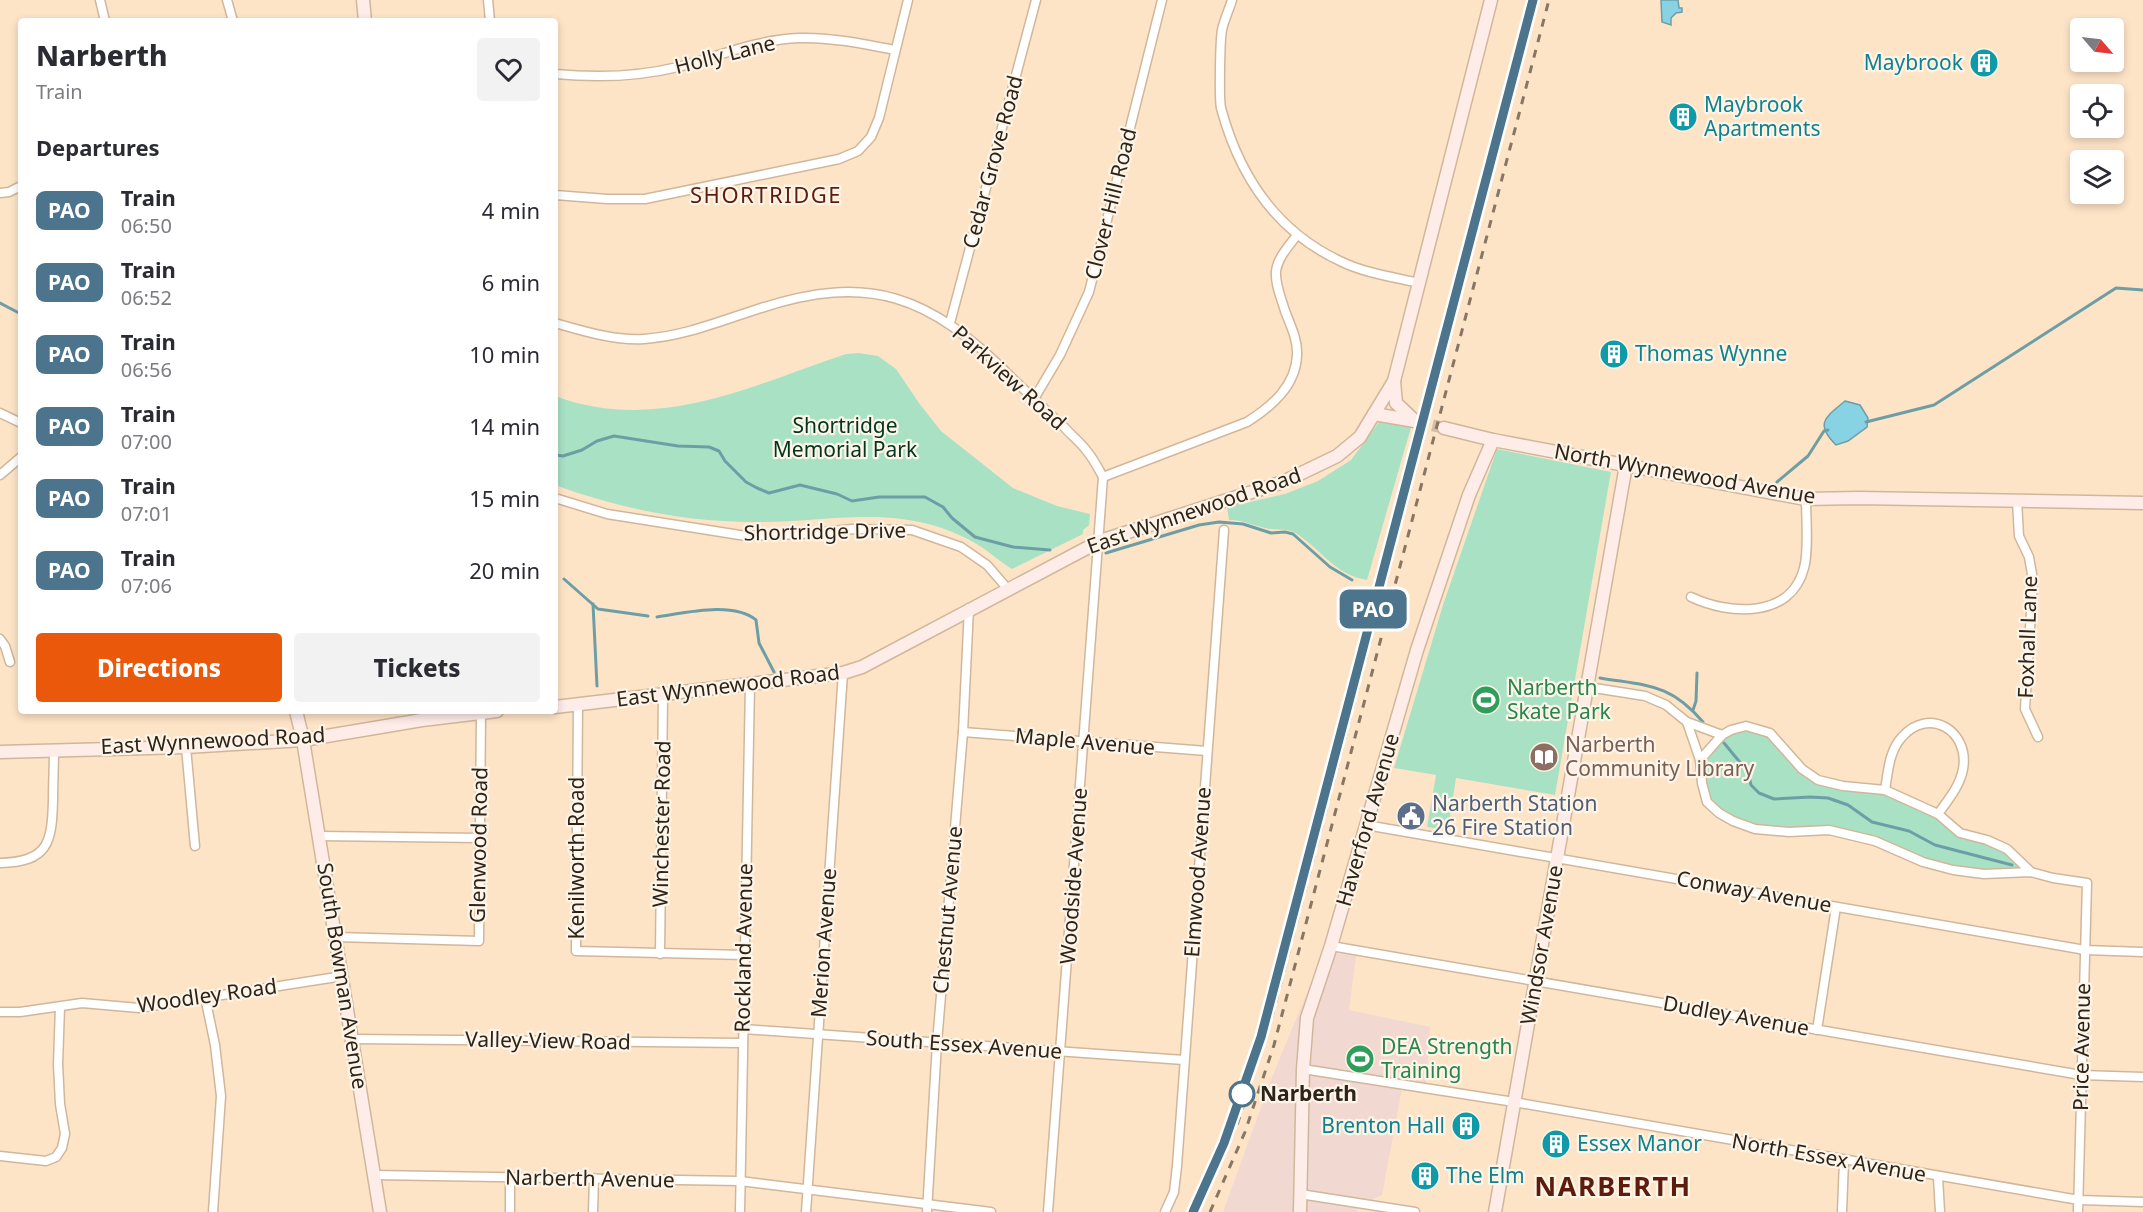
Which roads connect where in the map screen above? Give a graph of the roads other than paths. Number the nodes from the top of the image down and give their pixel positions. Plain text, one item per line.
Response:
1 (100, 0) edge
2 (227, 0) edge
3 (363, 0) edge
4 (488, 0) edge
5 (908, 0) edge
6 (1036, 0) edge
7 (1162, 0) edge
8 (1232, 0) edge
9 (1491, 0) edge
10 (104, 18) edge
11 (232, 18) edge
12 (365, 18) edge
13 (490, 18) edge
14 (896, 50) junction
15 (558, 75) edge
16 (18, 188) edge
17 (0, 193) edge
18 (558, 195) edge
19 (1297, 236) junction
20 (1419, 283) junction
21 (950, 323) junction
22 (558, 324) edge
23 (1394, 381) junction
24 (1034, 399) junction
25 (0, 413) edge
26 (1374, 414) junction
27 (18, 422) edge
28 (1444, 428) tunnel mouth
29 (1494, 440) junction
30 (18, 460) edge
31 (1626, 465) junction
32 (0, 475) edge
33 (1103, 477) junction
34 (558, 499) edge
35 (1806, 499) junction
36 (2017, 501) junction
37 (2143, 503) edge
38 (1224, 530) dead end
39 (1100, 541) junction
40 (1007, 588) junction
41 (1691, 597) dead end
42 (969, 609) junction
43 (0, 639) edge
44 (10, 662) dead end
45 (843, 673) junction
46 (750, 684) junction
47 (1588, 687) junction
48 (663, 694) junction
49 (578, 705) junction
50 (558, 707) edge
51 (297, 714) edge
52 (451, 714) edge
53 (481, 714) edge
54 (421, 715) edge
55 (1687, 722) junction
56 (963, 732) junction
57 (1722, 735) junction
58 (2038, 737) dead end
59 (303, 740) junction
60 (1084, 741) junction
61 (186, 747) junction
62 (54, 749) junction
63 (0, 752) edge
64 (1207, 752) junction
65 (1700, 760) junction
66 (1885, 790) junction
67 (1938, 814) junction
68 (1366, 825) junction
69 (319, 836) junction
70 (480, 838) junction
71 (195, 846) dead end
72 (1556, 858) junction
73 (0, 863) edge
74 (2031, 872) junction
75 (1836, 907) junction
76 (336, 937) junction
77 (1331, 945) junction
78 (2085, 950) junction
79 (2143, 952) edge
80 (660, 954) junction
81 (744, 955) junction
82 (342, 976) junction
83 (1536, 982) junction
84 (206, 997) junction
85 (60, 1007) junction
86 (0, 1012) edge
87 (743, 1029) junction
88 (1818, 1030) junction
89 (817, 1034) junction
90 (353, 1039) junction
91 (742, 1043) junction
92 (938, 1043) junction
93 (1061, 1052) junction
94 (1185, 1060) junction
95 (1303, 1069) junction
96 (2081, 1075) junction
97 (2143, 1077) edge
98 (1514, 1102) junction
99 (0, 1156) edge
100 (1844, 1160) junction
101 (374, 1175) junction
102 (1938, 1177) junction
103 (510, 1178) junction
104 (594, 1178) junction
105 (740, 1181) junction
106 (806, 1188) junction
107 (1300, 1194) junction
108 (2079, 1200) junction
109 (2143, 1202) edge
110 (927, 1208) edge
111 (213, 1212) edge
112 (380, 1212) edge
113 (510, 1212) edge
114 (593, 1212) edge
115 (740, 1212) edge
116 (806, 1212) edge
117 (990, 1212) edge
118 (1048, 1212) edge
119 (1166, 1212) edge
120 (1300, 1212) edge
121 (1415, 1212) edge
122 (1495, 1212) edge
123 (1842, 1212) edge
124 (1940, 1212) edge
125 (2078, 1212) edge

1 - 10 street
2 - 11 street
3 - 12 street
4 - 13 street
5 - 14 street
6 - 21 street, Cedar Grove Road
7 - 24 street, Clover Hill Road
8 - 19 street
9 - 20 street, East Wynnewood Road
14 - 15 street, Holly Lane
14 - 18 street
16 - 17 street
19 - 20 street
19 - 33 street
20 - 23 street, East Wynnewood Road
21 - 22 street, Parkview Road
21 - 24 street, Parkview Road
23 - 26 street, East Wynnewood Road
23 - 26 street
24 - 33 street, Parkview Road
25 - 27 street
26 - 39 street, East Wynnewood Road
28 - 29 street, North Wynnewood Avenue
29 - 31 street, North Wynnewood Avenue
29 - 68 street, Haverford Avenue
30 - 32 street
31 - 35 street, North Wynnewood Avenue
31 - 47 street, Windsor Avenue
33 - 39 street
34 - 40 street, Shortridge Drive
35 - 36 street, North Wynnewood Avenue
35 - 41 street
36 - 37 street, North Wynnewood Avenue
36 - 58 street, Foxhall Lane
38 - 64 street, Elmwood Avenue
39 - 40 street, East Wynnewood Road
39 - 60 street, Woodside Avenue
40 - 42 street, East Wynnewood Road
42 - 45 street, East Wynnewood Road
42 - 56 street, Chestnut Avenue
43 - 44 street
45 - 46 street, East Wynnewood Road
45 - 89 street, Merion Avenue
46 - 48 street, East Wynnewood Road
46 - 81 street, Rockland Avenue
47 - 55 street
47 - 72 street, Windsor Avenue
48 - 49 street, East Wynnewood Road
48 - 80 street, Winchester Road
49 - 50 street, East Wynnewood Road
49 - 80 street, Kenilworth Road
51 - 59 street, South Bowman Avenue
52 - 54 street, East Wynnewood Road
53 - 70 street, Glenwood Road
54 - 59 street, East Wynnewood Road
55 - 57 street
55 - 65 street
56 - 60 street, Maple Avenue
56 - 92 street, Chestnut Avenue
57 - 65 street
57 - 66 street
59 - 61 street, East Wynnewood Road
59 - 69 street, South Bowman Avenue
60 - 64 street, Maple Avenue
60 - 93 street, Woodside Avenue
61 - 62 street, East Wynnewood Road
61 - 71 street
62 - 63 street, East Wynnewood Road
62 - 73 street
64 - 94 street, Elmwood Avenue
65 - 74 street
66 - 67 street
66 - 67 street
67 - 74 street
68 - 72 street, Conway Avenue
68 - 77 street, Haverford Avenue
69 - 70 street
69 - 76 street, South Bowman Avenue
70 - 76 street, Glenwood Road
72 - 75 street, Conway Avenue
72 - 83 street, Windsor Avenue
74 - 78 street, Price Avenue
75 - 78 street, Conway Avenue
75 - 88 street
76 - 82 street, South Bowman Avenue
77 - 83 street, Dudley Avenue
77 - 95 street, Haverford Avenue
78 - 79 street, Conway Avenue
78 - 96 street, Price Avenue
80 - 81 street, Kenilworth Road
81 - 87 street, Rockland Avenue
82 - 84 street, Woodley Road
82 - 90 street, South Bowman Avenue
83 - 88 street, Dudley Avenue
83 - 98 street, Windsor Avenue
84 - 85 street, Woodley Road
84 - 111 street
85 - 86 street, Woodley Road
85 - 99 street
87 - 89 street, South Essex Avenue
87 - 91 street, Rockland Avenue
88 - 96 street, Dudley Avenue
89 - 92 street, South Essex Avenue
89 - 106 street, Merion Avenue
90 - 91 street, Valley-View Road
90 - 101 street, South Bowman Avenue
91 - 105 street, Rockland Avenue
92 - 93 street, South Essex Avenue
92 - 110 street, Chestnut Avenue
93 - 94 street, South Essex Avenue
93 - 118 street, Woodside Avenue
94 - 119 street, Elmwood Avenue
95 - 98 street, North Essex Avenue
95 - 107 street, Haverford Avenue
96 - 97 street, Dudley Avenue
96 - 108 street, Price Avenue
98 - 100 street, North Essex Avenue
98 - 122 street, Windsor Avenue
100 - 102 street, North Essex Avenue
100 - 123 street
101 - 103 street, Narberth Avenue
101 - 112 street, South Bowman Avenue
102 - 108 street, North Essex Avenue
102 - 124 street
103 - 104 street, Narberth Avenue
103 - 113 street
104 - 105 street, Narberth Avenue
104 - 114 street
105 - 106 street, Narberth Avenue
105 - 115 street, Rockland Avenue
106 - 110 street, Narberth Avenue
106 - 116 street, Merion Avenue
107 - 120 street, Haverford Avenue
107 - 121 street
108 - 109 street, North Essex Avenue
108 - 125 street, Price Avenue
110 - 117 street, Narberth Avenue

